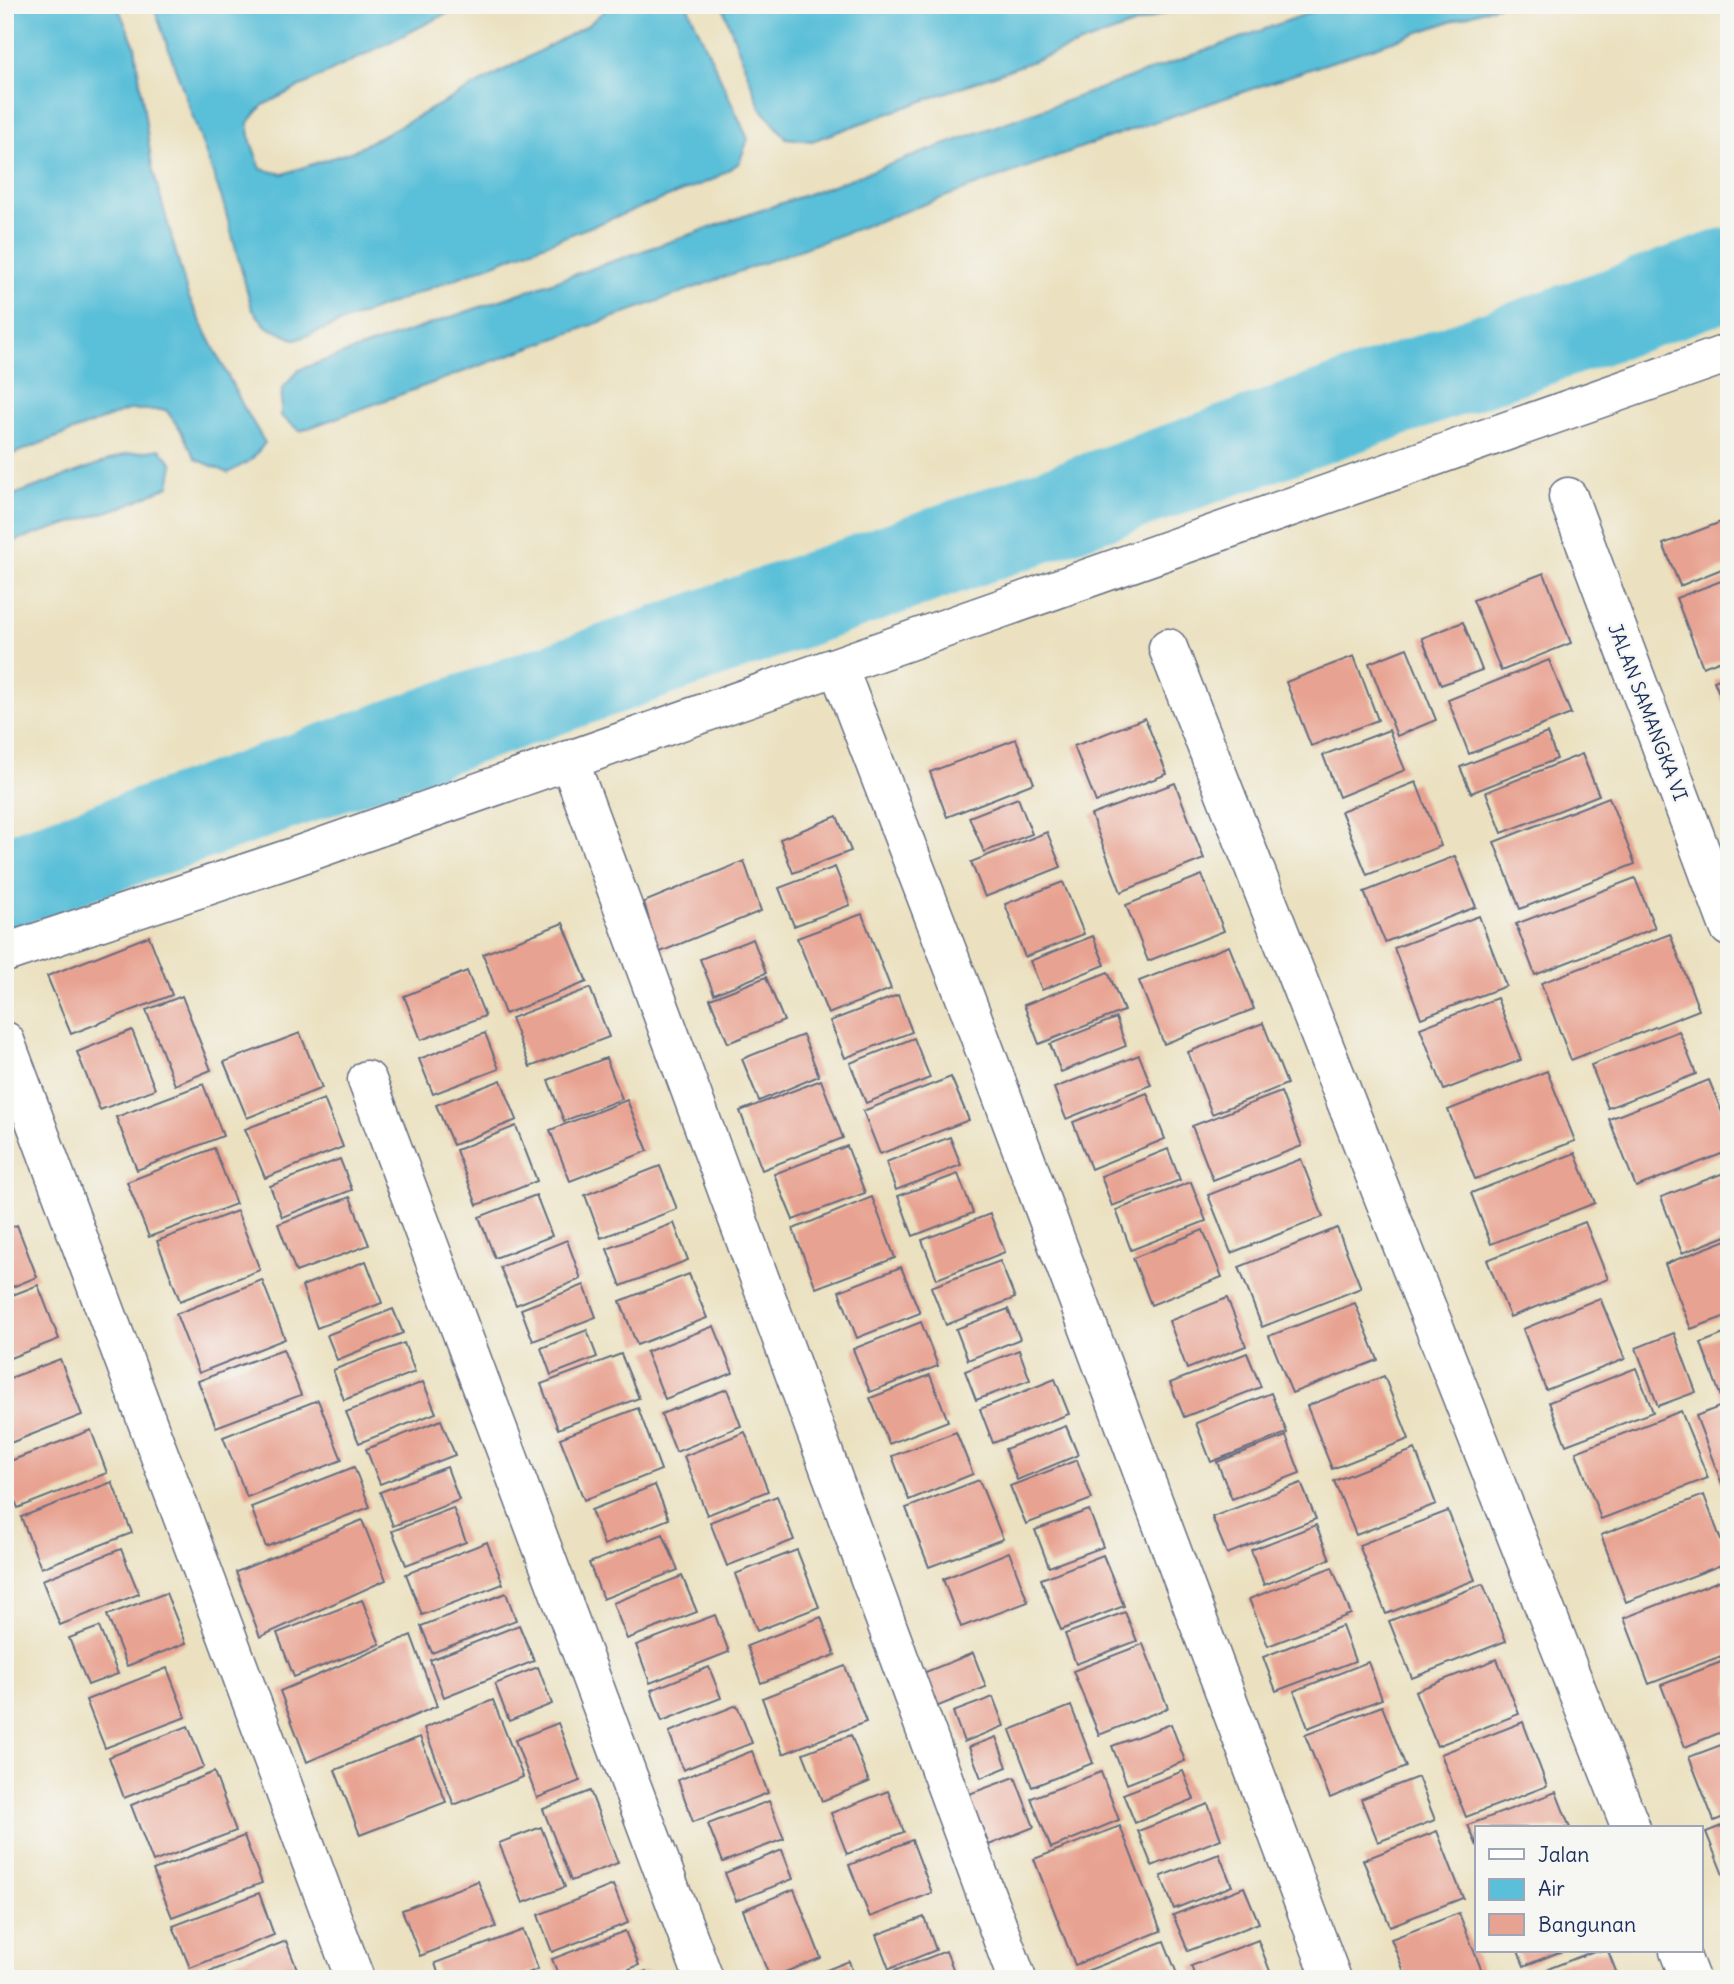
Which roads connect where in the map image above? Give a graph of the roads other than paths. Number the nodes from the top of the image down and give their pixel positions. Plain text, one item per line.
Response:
1 (1729, 353) edge
2 (1568, 497) dead end
3 (1168, 648) dead end
4 (838, 667) junction
5 (569, 760) junction
6 (1729, 927) edge
7 (5, 953) edge
8 (5, 1041) edge
9 (367, 1080) dead end
10 (1630, 1826) edge
11 (1679, 1952) edge
12 (355, 1979) edge
13 (704, 1979) edge
14 (1017, 1979) edge
15 (1332, 1979) edge
16 (1690, 1979) edge

1 - 4 street
2 - 6 street, JALAN SAMANGKA VI
3 - 10 street
4 - 5 street
4 - 15 street
5 - 7 street
5 - 14 street
8 - 12 street
9 - 13 street
11 - 16 street

